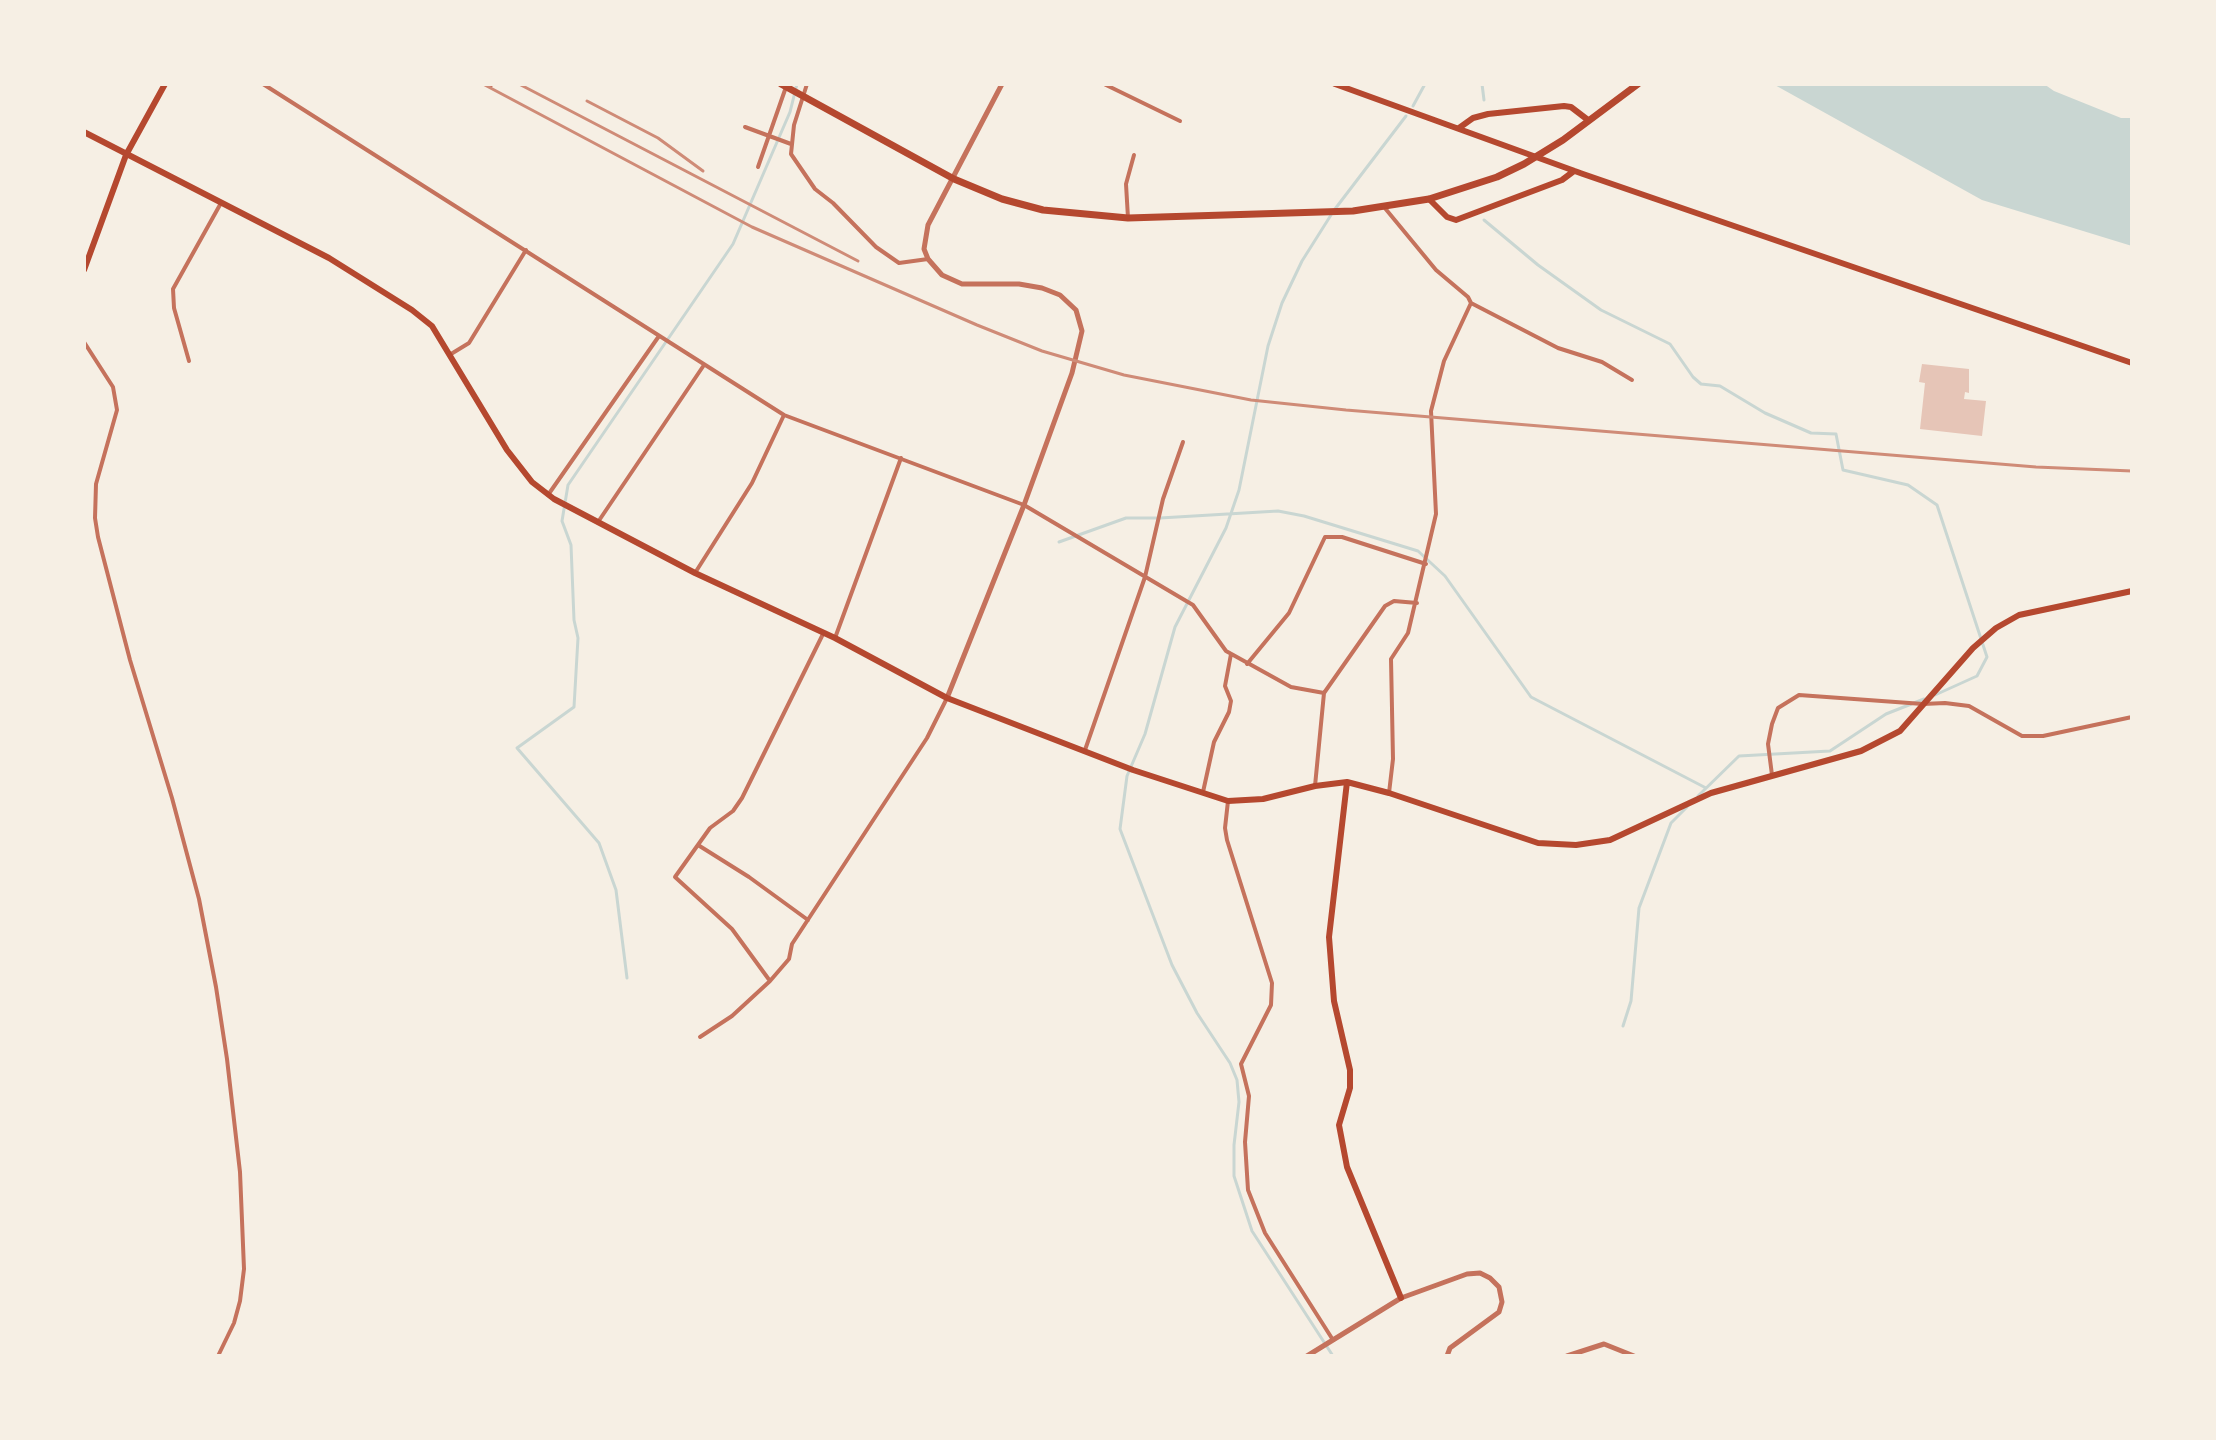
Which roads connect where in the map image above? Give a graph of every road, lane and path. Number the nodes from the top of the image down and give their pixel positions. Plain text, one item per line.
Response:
1 (165, 84) edge
2 (263, 84) edge
3 (807, 84) edge
4 (1002, 84) edge
5 (1104, 84) edge
6 (1335, 84) edge
7 (1638, 84) edge
8 (783, 85) edge
9 (804, 97) junction
10 (1588, 120) junction
11 (1180, 121) dead end
12 (745, 127) dead end
13 (1459, 128) junction
14 (84, 132) edge
15 (770, 137) junction
16 (791, 144) junction
17 (126, 155) junction
18 (1134, 155) dead end
19 (758, 167) dead end
20 (1573, 171) junction
21 (954, 179) junction
22 (1429, 199) junction
23 (221, 203) junction
24 (1384, 207) junction
25 (1128, 218) junction
26 (526, 250) junction
27 (928, 259) junction
28 (84, 270) edge
29 (1471, 303) junction
30 (660, 335) junction
31 (84, 342) edge
32 (451, 354) junction
33 (189, 361) dead end
34 (2132, 363) edge
35 (705, 364) junction
36 (1632, 380) dead end
37 (784, 415) junction
38 (1183, 442) dead end
39 (901, 458) junction
40 (548, 495) junction
41 (1024, 505) junction
42 (598, 522) junction
43 (1426, 564) junction
44 (695, 573) junction
45 (1145, 577) junction
46 (2132, 591) edge
47 (1417, 603) junction
48 (824, 632) junction
49 (835, 638) junction
50 (1231, 654) junction
51 (1247, 664) junction
52 (1324, 693) junction
53 (947, 698) junction
54 (1923, 704) junction
55 (2132, 717) edge
56 (1085, 750) junction
57 (1772, 776) junction
58 (1347, 782) junction
59 (1315, 786) junction
60 (1203, 793) junction
61 (1389, 793) junction
62 (1228, 801) junction
63 (698, 845) junction
64 (808, 920) junction
65 (770, 981) junction
66 (700, 1037) dead end
67 (1401, 1298) junction
68 (1331, 1341) junction
69 (218, 1356) edge
70 (1307, 1356) edge
71 (1447, 1356) edge
72 (1567, 1356) edge
73 (1634, 1356) edge

1 - 17 main road
2 - 26 street
3 - 9 street
4 - 21 street
5 - 11 street
6 - 13 main road
7 - 10 highway
8 - 9 highway
8 - 15 street
9 - 16 street
9 - 21 highway
10 - 13 main road
10 - 22 highway
12 - 15 street
13 - 20 main road
14 - 17 main road
15 - 16 street
15 - 19 street
16 - 27 street
17 - 23 main road
17 - 28 main road
18 - 25 street
20 - 22 main road
20 - 34 main road
21 - 25 highway
21 - 27 street
22 - 24 highway
23 - 32 main road
23 - 33 street
24 - 25 highway
24 - 29 street
26 - 30 street
26 - 32 street
27 - 41 street
29 - 36 street
29 - 43 street
30 - 35 street
30 - 40 street
31 - 69 street
32 - 40 main road
35 - 37 street
35 - 42 street
37 - 39 street
37 - 44 street
38 - 45 street
39 - 41 street
39 - 49 street
40 - 42 main road
41 - 45 street
41 - 53 street
42 - 44 main road
43 - 47 street
43 - 51 street
44 - 48 main road
45 - 50 street
45 - 56 street
46 - 54 main road
47 - 52 street
47 - 61 street
48 - 49 main road
48 - 63 street
49 - 53 main road
50 - 51 street
50 - 60 street
51 - 52 street
52 - 59 street
53 - 56 main road
53 - 64 street
54 - 55 street
54 - 57 main road
54 - 57 street
56 - 60 main road
57 - 61 main road
58 - 59 main road
58 - 61 main road
58 - 67 main road
59 - 62 main road
60 - 62 main road
62 - 68 street
63 - 64 street
63 - 65 street
64 - 65 street
65 - 66 street
67 - 68 street
67 - 71 street
68 - 70 street
72 - 73 street

